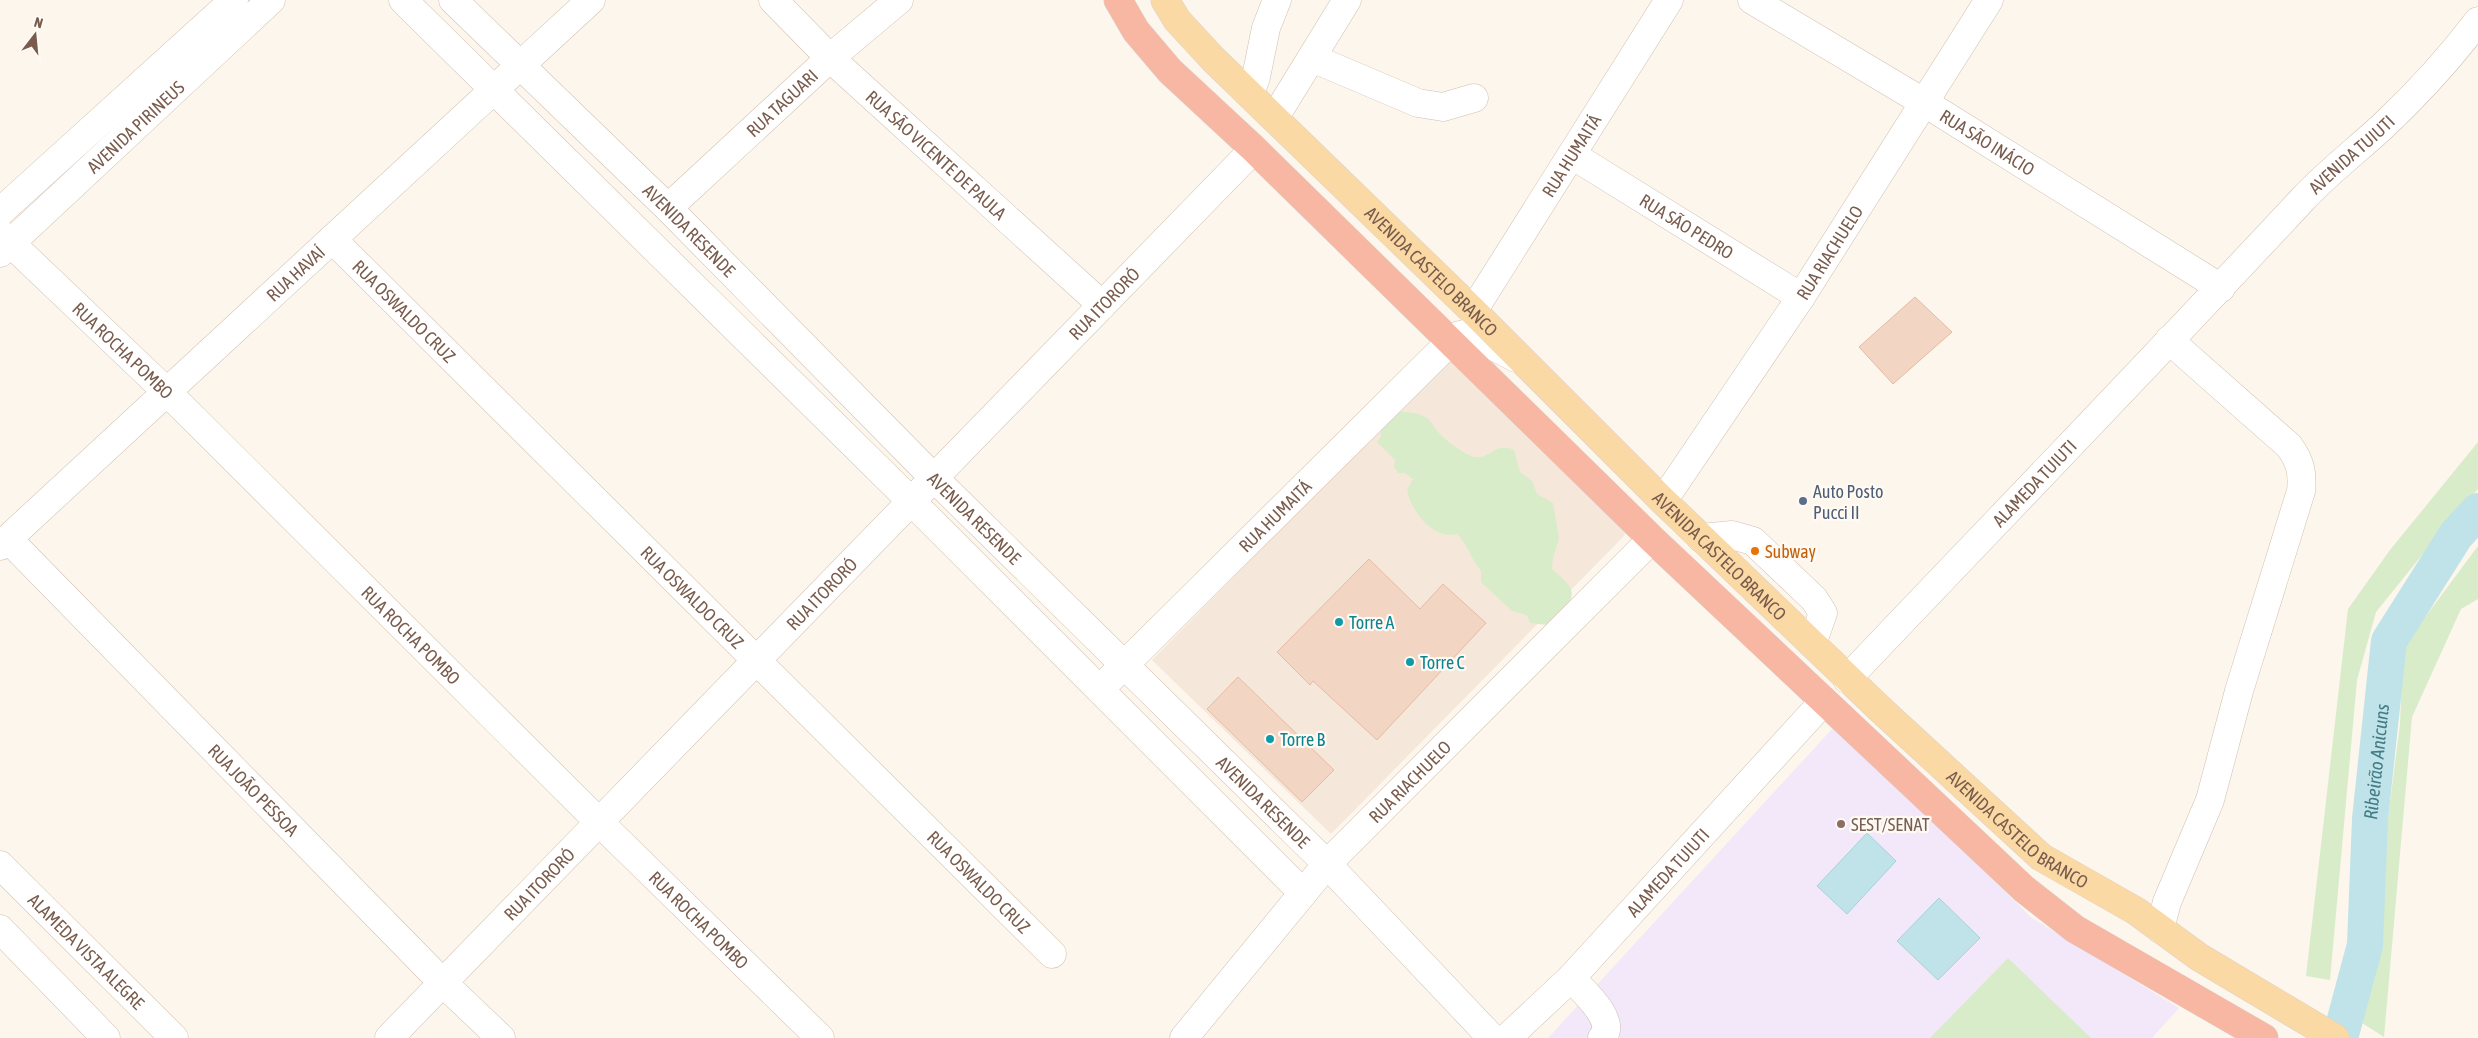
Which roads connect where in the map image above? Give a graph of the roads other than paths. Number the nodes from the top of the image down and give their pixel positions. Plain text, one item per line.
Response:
1 (234, 0) edge
2 (271, 0) edge
3 (403, 0) edge
4 (453, 0) edge
5 (591, 0) edge
6 (773, 0) edge
7 (898, 0) edge
8 (1118, 0) edge
9 (1165, 0) edge
10 (1278, 0) edge
11 (1347, 0) edge
12 (1669, 0) edge
13 (1752, 0) edge
14 (1989, 0) edge
15 (2478, 21) edge
16 (830, 58) junction
17 (1312, 58) junction
18 (521, 64) junction
19 (495, 88) junction
20 (1250, 94) junction
21 (1474, 98) dead end
22 (1925, 103) junction
23 (1275, 117) junction
24 (594, 136) junction
25 (1254, 149) junction
26 (1572, 155) junction
27 (567, 160) junction
28 (668, 208) junction
29 (0, 212) edge
30 (332, 239) junction
31 (4, 243) edge
32 (2221, 288) junction
33 (1801, 297) junction
34 (1102, 305) junction
35 (1473, 311) junction
36 (2169, 340) junction
37 (1450, 341) junction
38 (1523, 361) junction
39 (167, 392) junction
40 (933, 477) junction
41 (911, 501) junction
42 (1663, 501) junction
43 (1652, 538) junction
44 (4, 543) edge
45 (756, 661) junction
46 (1124, 666) junction
47 (1847, 678) junction
48 (1100, 689) junction
49 (1823, 702) junction
50 (600, 822) junction
51 (1327, 864) junction
52 (0, 865) edge
53 (1303, 893) junction
54 (2168, 902) junction
55 (2136, 911) junction
56 (0, 929) edge
57 (2160, 929) junction
58 (1052, 954) dead end
59 (1571, 978) junction
60 (443, 983) junction
61 (106, 1038) edge
62 (174, 1038) edge
63 (389, 1038) edge
64 (501, 1038) edge
65 (820, 1038) edge
66 (1184, 1038) edge
67 (1492, 1038) edge
68 (1507, 1038) edge
69 (1602, 1038) edge
70 (2264, 1038) edge
71 (2335, 1038) edge

1 - 29 street, AVENIDA PIRINEUS
2 - 31 street, AVENIDA PIRINEUS
3 - 19 street, AVENIDA RESENDE
4 - 18 street, AVENIDA RESENDE
5 - 18 street, RUA HAVAÍ
6 - 16 street, RUA SÃO VICENTE DE PAULA
7 - 16 street, RUA TAGUARI
8 - 25 highway, AVENIDA CASTELO BRANCO
9 - 20 main road, AVENIDA CASTELO BRANCO
10 - 20 street
11 - 17 street
12 - 26 street, RUA HUMAITÁ
13 - 22 street, RUA SÃO INÁCIO
14 - 22 street, RUA RIACHUELO
15 - 32 street, AVENIDA TUIUTI
16 - 28 street, RUA TAGUARI
16 - 34 street, RUA SÃO VICENTE DE PAULA
17 - 21 street
17 - 23 street
18 - 19 street, RUA HAVAÍ
18 - 24 street, AVENIDA RESENDE
19 - 27 street, AVENIDA RESENDE
19 - 30 street, RUA HAVAÍ
20 - 23 main road, AVENIDA CASTELO BRANCO
22 - 32 street, RUA SÃO INÁCIO
22 - 33 street, RUA RIACHUELO
23 - 35 main road, AVENIDA CASTELO BRANCO
24 - 27 street
24 - 28 street, AVENIDA RESENDE
25 - 34 street, RUA ITORORÓ
25 - 37 highway, AVENIDA CASTELO BRANCO
26 - 33 street, RUA SÃO PEDRO
26 - 35 street, RUA HUMAITÁ
27 - 41 street, AVENIDA RESENDE
28 - 40 street, AVENIDA RESENDE
30 - 39 street, RUA HAVAÍ
30 - 45 street, RUA OSWALDO CRUZ
31 - 39 street, RUA ROCHA POMBO
32 - 36 street, ALAMEDA TUIUTI
33 - 42 street, RUA RIACHUELO
34 - 40 street, RUA ITORORÓ
35 - 38 main road, AVENIDA CASTELO BRANCO
36 - 47 street, ALAMEDA TUIUTI
36 - 54 street
37 - 38 street
37 - 43 highway, AVENIDA CASTELO BRANCO
37 - 46 street, RUA HUMAITÁ
38 - 42 main road, AVENIDA CASTELO BRANCO
39 - 44 street, RUA HAVAÍ
39 - 50 street, RUA ROCHA POMBO
40 - 41 street, RUA ITORORÓ
40 - 46 street, AVENIDA RESENDE
41 - 45 street, RUA ITORORÓ
41 - 48 street, AVENIDA RESENDE
42 - 47 main road, AVENIDA CASTELO BRANCO
43 - 49 highway, AVENIDA CASTELO BRANCO
43 - 51 street, RUA RIACHUELO
44 - 60 street, RUA JOÃO PESSOA
45 - 50 street, RUA ITORORÓ
45 - 58 street, RUA OSWALDO CRUZ
46 - 48 street, RUA HUMAITÁ
46 - 51 street, AVENIDA RESENDE
47 - 55 main road, AVENIDA CASTELO BRANCO
48 - 53 street, AVENIDA RESENDE
49 - 59 street, ALAMEDA TUIUTI
49 - 70 highway, AVENIDA CASTELO BRANCO
50 - 60 street, RUA ITORORÓ
50 - 65 street, RUA ROCHA POMBO
51 - 53 street, RUA RIACHUELO
51 - 67 street, AVENIDA RESENDE
52 - 62 street, ALAMEDA VISTA ALEGRE
53 - 66 street, RUA RIACHUELO
54 - 55 street
54 - 57 street
55 - 57 main road, AVENIDA CASTELO BRANCO
56 - 61 street
57 - 71 main road, AVENIDA CASTELO BRANCO
59 - 68 street, ALAMEDA TUIUTI
59 - 69 street
60 - 63 street, RUA ITORORÓ
60 - 64 street, RUA JOÃO PESSOA

